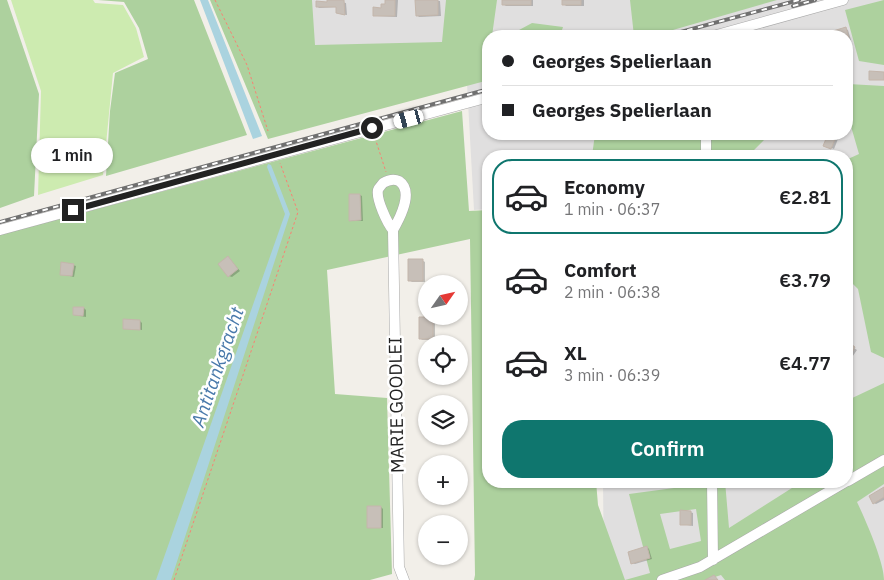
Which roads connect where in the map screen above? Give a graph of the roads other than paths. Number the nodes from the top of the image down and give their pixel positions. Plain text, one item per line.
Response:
1 (843, 0) edge
2 (735, 30) edge
3 (482, 99) edge
4 (0, 230) edge
5 (392, 230) junction
6 (884, 460) edge
7 (853, 478) edge
8 (712, 488) edge
9 (835, 488) edge
10 (713, 560) junction
11 (404, 580) edge
12 (662, 580) edge

1 - 2 street
3 - 4 street
5 - 5 street, MARIE GOODLEI
5 - 11 street, MARIE GOODLEI
6 - 7 street
8 - 10 street
9 - 10 street
10 - 12 street

